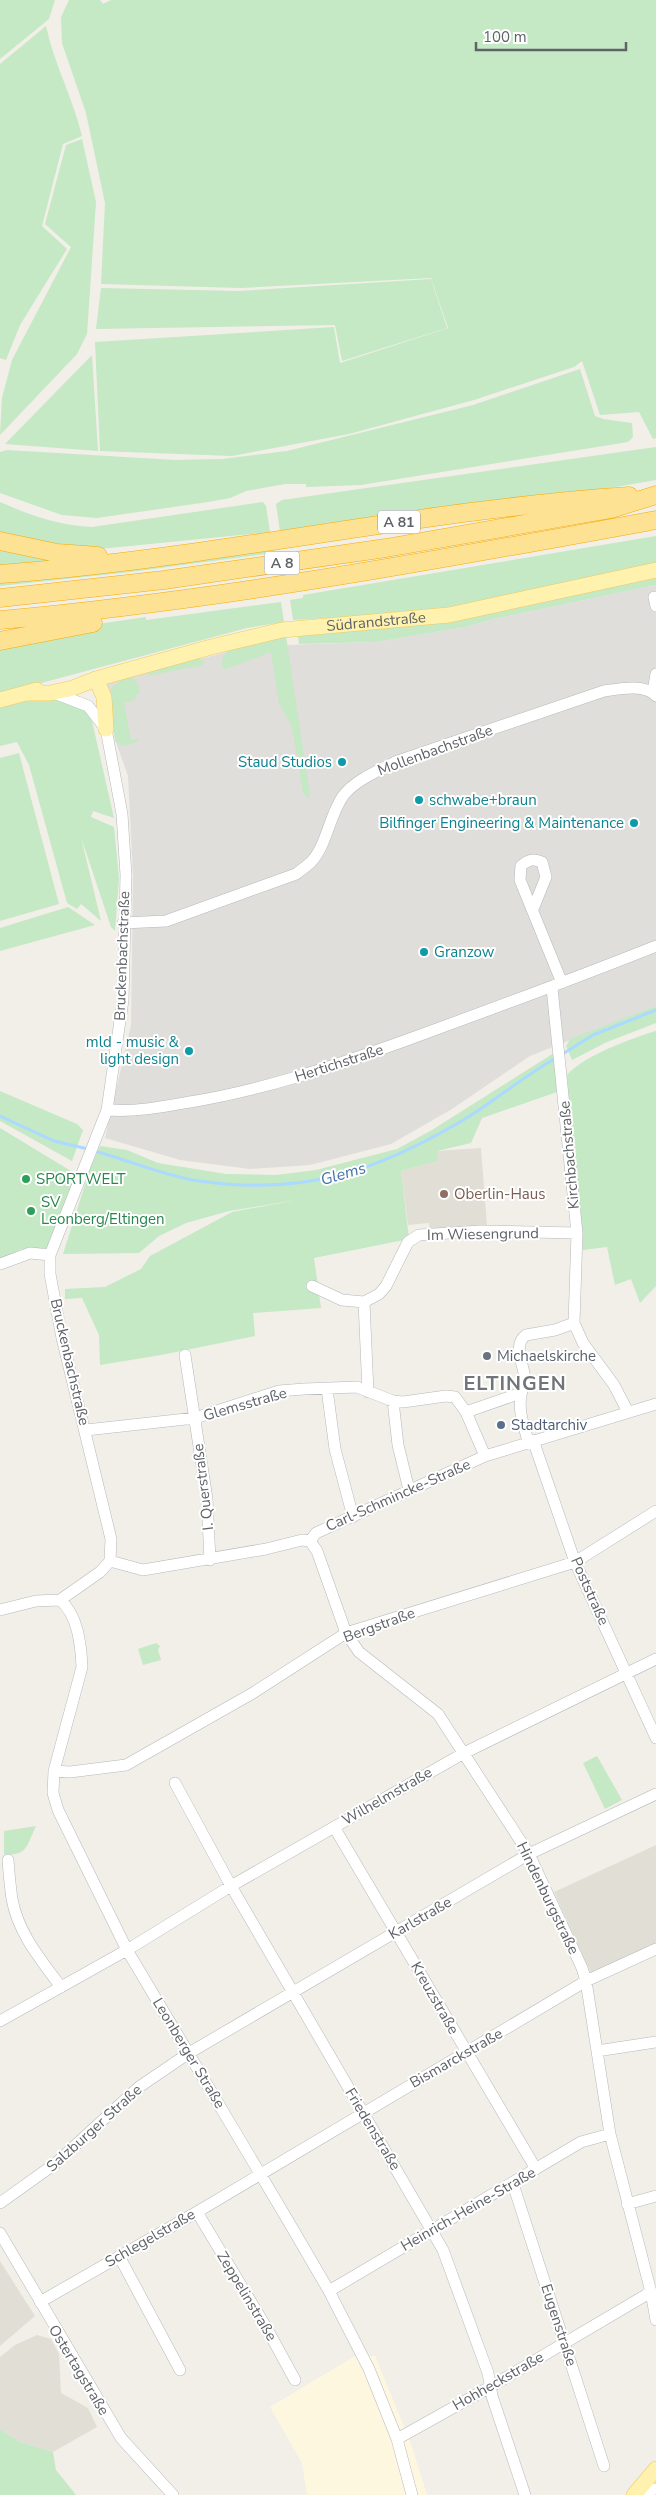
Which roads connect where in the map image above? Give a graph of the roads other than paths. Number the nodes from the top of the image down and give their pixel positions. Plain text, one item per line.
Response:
1 (656, 495) edge
2 (656, 520) edge
3 (0, 541) edge
4 (169, 555) junction
5 (656, 570) edge
6 (0, 574) edge
7 (219, 595) junction
8 (0, 598) edge
9 (0, 620) edge
10 (0, 641) edge
11 (656, 674) edge
12 (96, 679) junction
13 (27, 693) junction
14 (50, 693) junction
15 (654, 694) edge
16 (0, 700) edge
17 (95, 714) junction
18 (106, 729) junction
19 (533, 909) dead end
20 (124, 923) junction
21 (656, 946) edge
22 (557, 986) junction
23 (107, 1110) junction
24 (577, 1233) junction
25 (50, 1255) junction
26 (0, 1264) edge
27 (312, 1286) dead end
28 (364, 1302) junction
29 (574, 1323) junction
30 (185, 1355) dead end
31 (327, 1389) junction
32 (368, 1392) junction
33 (521, 1393) junction
34 (393, 1401) junction
35 (656, 1404) edge
36 (466, 1412) junction
37 (628, 1412) junction
38 (195, 1418) junction
39 (86, 1430) junction
40 (531, 1441) junction
41 (485, 1456) junction
42 (409, 1490) junction
43 (656, 1511) edge
44 (353, 1517) junction
45 (310, 1541) junction
46 (210, 1560) junction
47 (110, 1561) junction
48 (575, 1562) junction
49 (60, 1600) junction
50 (0, 1610) edge
51 (346, 1634) junction
52 (656, 1659) edge
53 (626, 1672) junction
54 (656, 1738) edge
55 (464, 1753) junction
56 (54, 1772) junction
57 (175, 1783) dead end
58 (656, 1794) edge
59 (334, 1827) junction
60 (529, 1854) junction
61 (8, 1860) dead end
62 (231, 1886) junction
63 (396, 1932) junction
64 (656, 1949) edge
65 (127, 1950) junction
66 (586, 1981) junction
67 (62, 1987) junction
68 (294, 1991) junction
69 (0, 2021) edge
70 (656, 2042) edge
71 (597, 2051) junction
72 (189, 2053) junction
73 (466, 2053) junction
74 (363, 2112) junction
75 (610, 2134) junction
76 (536, 2169) junction
77 (260, 2174) junction
78 (513, 2184) junction
79 (656, 2196) edge
80 (0, 2204) edge
81 (627, 2204) junction
82 (197, 2212) junction
83 (433, 2230) junction
84 (0, 2233) edge
85 (119, 2256) junction
86 (329, 2291) junction
87 (651, 2292) junction
88 (40, 2302) junction
89 (656, 2320) edge
90 (566, 2342) junction
91 (180, 2370) dead end
92 (295, 2380) dead end
93 (490, 2387) junction
94 (397, 2439) junction
95 (604, 2466) dead end
96 (656, 2469) edge
97 (656, 2489) edge
98 (635, 2494) edge
99 (174, 2495) edge
100 (412, 2495) edge
101 (525, 2495) edge

1 - 4 highway, A 81
1 - 8 highway, A 8
2 - 7 highway, A 8
3 - 4 highway, A 81
4 - 6 highway
5 - 12 main road, Südrandstraße
7 - 9 highway, A 8
7 - 10 highway
11 - 15 street, Mollenbachstraße
12 - 13 main road, Südrandstraße
12 - 14 main road, Südrandstraße
12 - 17 main road
12 - 18 main road
13 - 14 main road, Südrandstraße
13 - 16 main road, Südrandstraße
14 - 17 street, Bruckenbachstraße
15 - 20 street, Mollenbachstraße
17 - 18 street, Bruckenbachstraße
18 - 20 street, Bruckenbachstraße
19 - 22 street
20 - 23 street, Bruckenbachstraße
21 - 22 street, Hertichstraße
22 - 23 street, Hertichstraße
22 - 24 street, Kirchbachstraße
23 - 25 street, Bruckenbachstraße
24 - 28 street, Im Wiesengrund
24 - 29 street, Kirchbachstraße
25 - 26 street
25 - 39 street, Bruckenbachstraße
27 - 28 street
28 - 32 street
29 - 33 street, Poststraße
29 - 37 street, Kirchbachstraße
30 - 38 street, I. Querstraße
31 - 32 street, Glemsstraße
31 - 38 street, Glemsstraße
31 - 44 street
32 - 34 street, Glemsstraße
33 - 36 street
33 - 40 street, Poststraße
34 - 36 street, Glemsstraße
34 - 42 street
35 - 37 street, Carl-Schmincke-Straße
36 - 41 street, Glemsstraße
37 - 40 street, Carl-Schmincke-Straße
38 - 39 street, Glemsstraße
38 - 46 street, I. Querstraße
39 - 47 street, Bruckenbachstraße
40 - 41 street, Carl-Schmincke-Straße
40 - 48 street, Poststraße
41 - 42 street, Carl-Schmincke-Straße
42 - 44 street, Carl-Schmincke-Straße
43 - 48 street, Bergstraße
44 - 45 street, Carl-Schmincke-Straße
45 - 46 street, Carl-Schmincke-Straße
45 - 51 street, Hindenburgstraße
46 - 47 street, Carl-Schmincke-Straße
47 - 49 street
48 - 51 street, Bergstraße
48 - 53 street, Poststraße
49 - 50 street
49 - 56 street, Leonberger Straße
51 - 55 street, Hindenburgstraße
51 - 56 street, Bergstraße
52 - 53 street, Wilhelmstraße
53 - 54 street, Poststraße
53 - 55 street, Wilhelmstraße
55 - 59 street, Wilhelmstraße
55 - 60 street, Hindenburgstraße
56 - 65 street, Leonberger Straße
57 - 62 street, Friedenstraße
58 - 60 street, Karlstraße
59 - 62 street, Wilhelmstraße
59 - 63 street, Kreuzstraße
60 - 63 street, Karlstraße
60 - 66 street, Hindenburgstraße
61 - 67 street
62 - 65 street, Wilhelmstraße
62 - 68 street, Friedenstraße
63 - 68 street, Karlstraße
63 - 73 street, Kreuzstraße
64 - 66 street, Bismarckstraße
65 - 67 street, Wilhelmstraße
65 - 72 street, Leonberger Straße
66 - 71 street, Hindenburgstraße
66 - 73 street, Bismarckstraße
67 - 69 street, Wilhelmstraße
68 - 72 street, Karlstraße
68 - 74 street, Friedenstraße
70 - 71 street
71 - 75 street, Hindenburgstraße
72 - 77 street, Leonberger Straße
72 - 80 street, Salzburger Straße
73 - 74 street, Bismarckstraße
73 - 76 street, Kreuzstraße
74 - 77 street, Bismarckstraße
74 - 83 street, Friedenstraße
75 - 76 street, Heinrich-Heine-Straße
75 - 81 street, Hindenburgstraße
76 - 78 street, Heinrich-Heine-Straße
77 - 82 street, Schlegelstraße
77 - 86 street, Leonberger Straße
78 - 83 street, Heinrich-Heine-Straße
78 - 90 street, Eugenstraße
79 - 81 street
81 - 87 street, Hindenburgstraße
82 - 85 street, Schlegelstraße
82 - 92 street, Zeppelinstraße
83 - 86 street, Heinrich-Heine-Straße
83 - 93 street, Friedenstraße
84 - 88 street, Ostertagstraße
85 - 88 street, Schlegelstraße
85 - 91 street
86 - 94 street, Leonberger Straße
87 - 89 street, Hindenburgstraße
87 - 90 street, Hohheckstraße
88 - 99 street, Ostertagstraße
90 - 93 street, Hohheckstraße
90 - 95 street, Eugenstraße
93 - 94 street, Hohheckstraße
93 - 101 street, Friedenstraße
94 - 100 street, Leonberger Straße
96 - 98 main road
97 - 98 street

